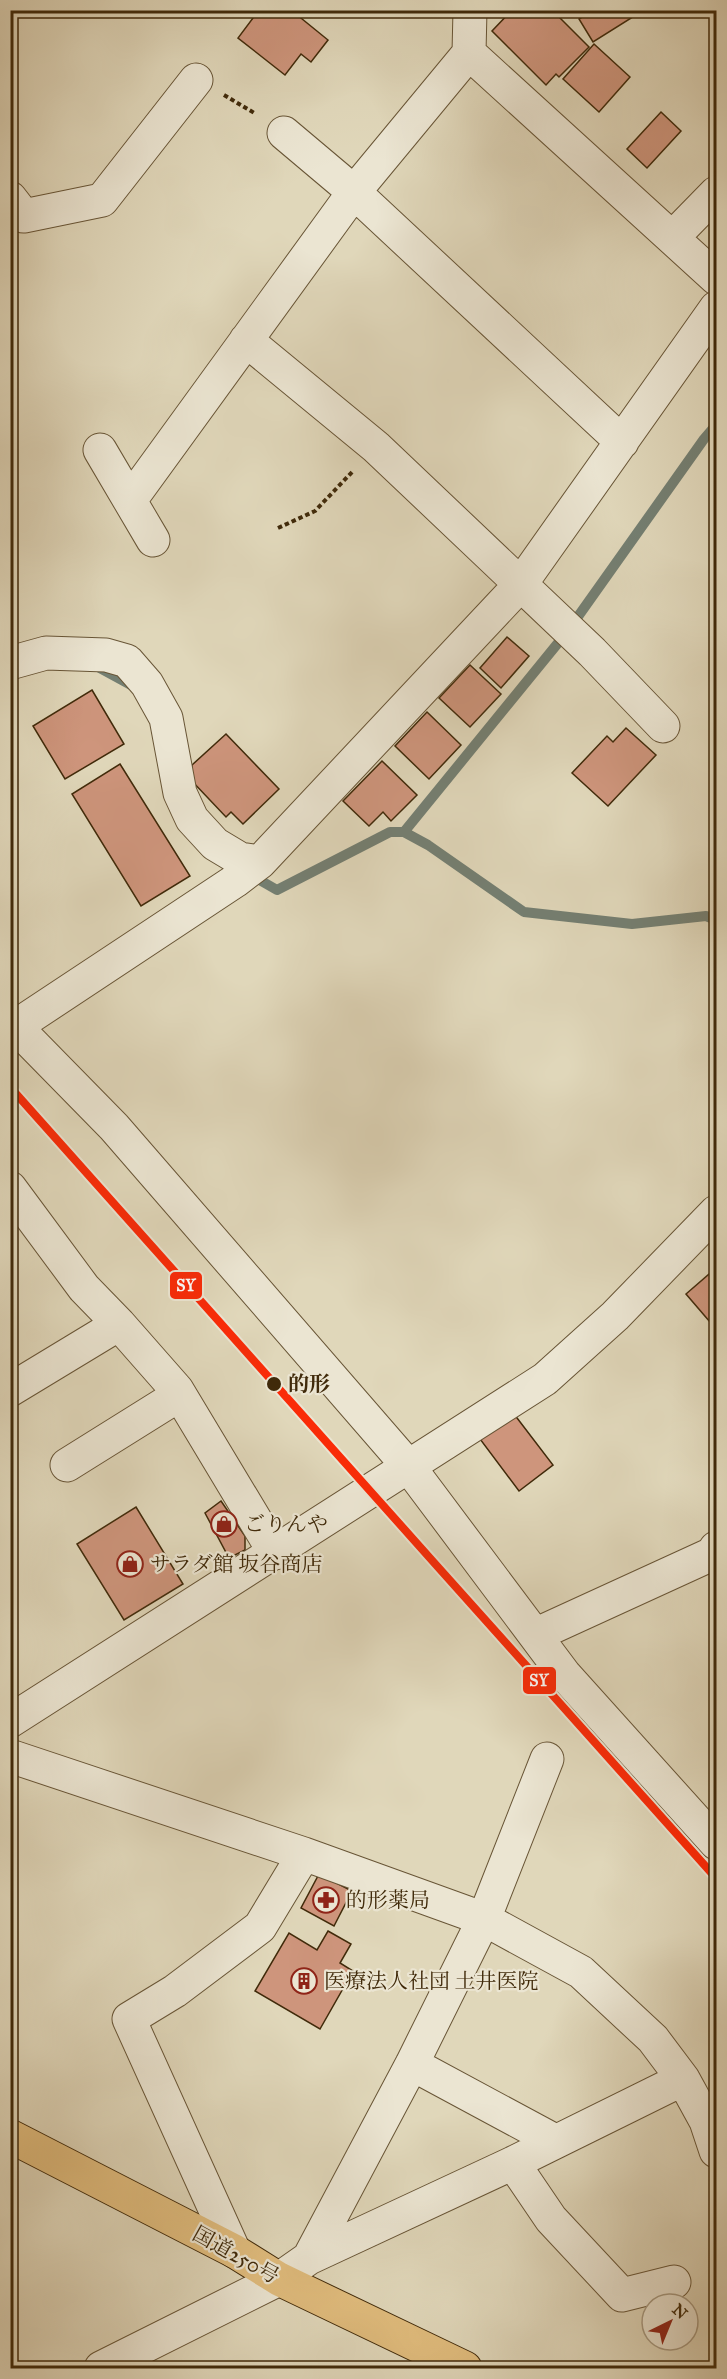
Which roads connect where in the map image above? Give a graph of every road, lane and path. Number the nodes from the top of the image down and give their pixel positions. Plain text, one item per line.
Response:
1 (470, 10) edge
2 (469, 53) junction
3 (196, 80) joint
4 (284, 133) joint
5 (354, 192) junction
6 (717, 193) edge
7 (15, 217) edge
8 (673, 237) junction
9 (717, 278) edge
10 (717, 308) edge
11 (246, 340) junction
12 (622, 442) junction
13 (376, 447) junction
14 (100, 450) dead end
15 (131, 500) junction
16 (278, 528) dead end
17 (153, 540) dead end
18 (520, 585) junction
19 (10, 663) edge
20 (663, 726) dead end
21 (260, 862) junction
22 (13, 1023) edge
23 (10, 1188) edge
24 (717, 1212) edge
25 (119, 1324) junction
26 (10, 1390) edge
27 (179, 1395) junction
28 (66, 1465) dead end
29 (409, 1467) junction
30 (717, 1548) edge
31 (276, 1552) junction
32 (536, 1635) junction
33 (10, 1721) edge
34 (10, 1756) edge
35 (547, 1759) dead end
36 (717, 1843) edge
37 (304, 1854) junction
38 (484, 1919) junction
39 (412, 2064) junction
40 (683, 2079) junction
41 (713, 2127) edge
42 (10, 2136) edge
43 (555, 2141) junction
44 (513, 2163) junction
45 (234, 2251) junction
46 (309, 2258) junction
47 (279, 2279) junction
48 (674, 2282) dead end
49 (110, 2367) edge
50 (465, 2368) edge

1 - 2 street
2 - 5 street
2 - 8 street
3 - 4 path
3 - 7 street
4 - 5 street
5 - 11 street
5 - 12 street
6 - 8 street
8 - 9 street
10 - 12 street
11 - 13 street
11 - 15 street
12 - 18 street
13 - 16 path
13 - 18 street
14 - 15 street
15 - 17 street
18 - 20 street
18 - 21 street
19 - 21 street
21 - 22 street
22 - 29 street
23 - 25 street
24 - 29 street
25 - 26 street
25 - 27 street
27 - 28 street
27 - 31 street
29 - 31 street
29 - 32 street
30 - 32 street
31 - 33 street
32 - 36 street
34 - 37 street
35 - 38 street
37 - 38 street
37 - 45 street
38 - 39 street
38 - 40 street
39 - 43 street
39 - 46 street
40 - 41 street
40 - 43 street
42 - 45 highway, 国道250号
43 - 44 street
44 - 46 street
44 - 48 street
45 - 47 highway, 国道250号
46 - 47 street
47 - 49 street
47 - 50 highway, 国道250号

